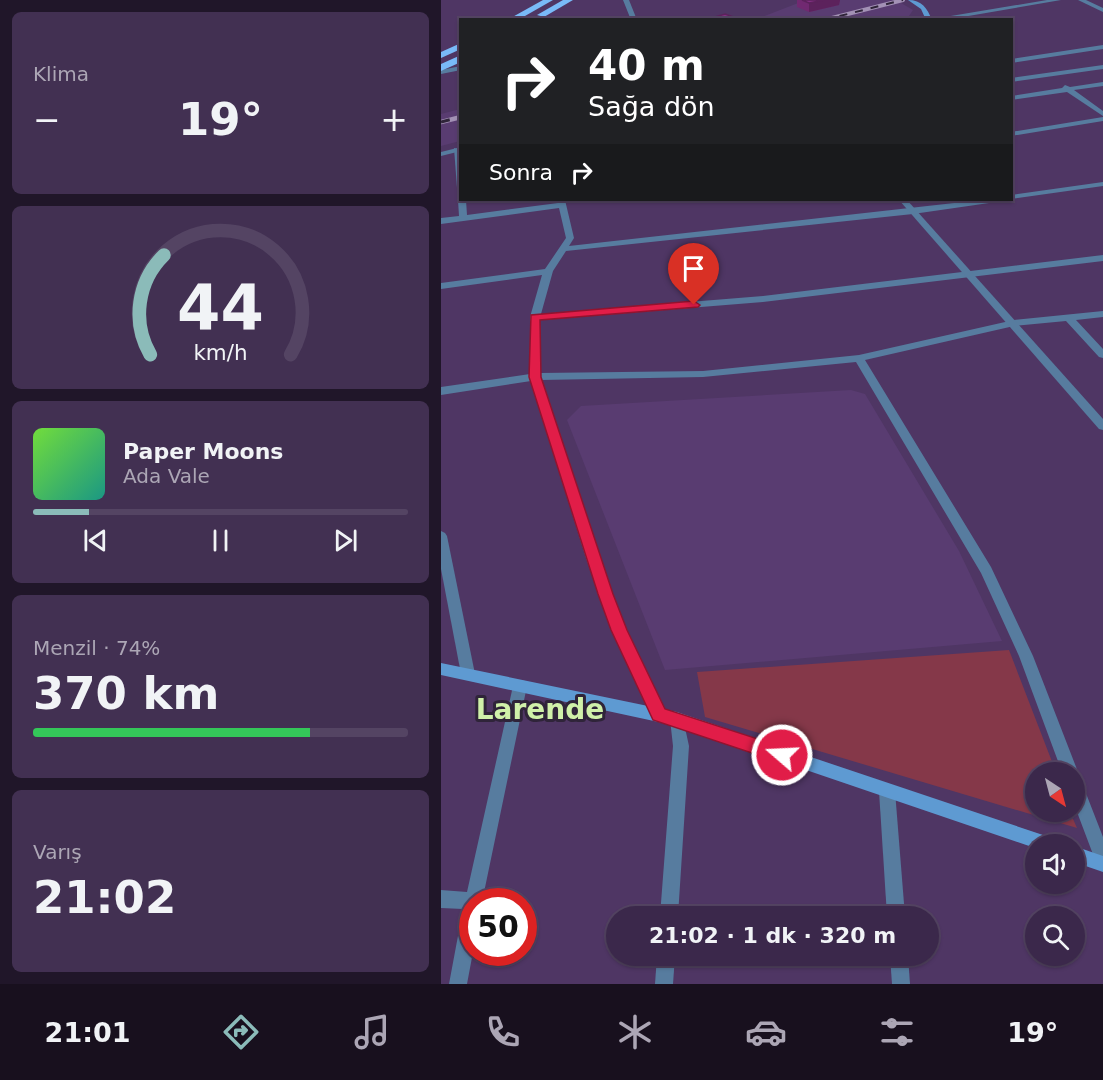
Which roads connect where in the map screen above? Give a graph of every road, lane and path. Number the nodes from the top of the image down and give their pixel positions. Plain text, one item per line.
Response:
1 (549, 0) edge
2 (569, 0) edge
3 (626, 0) edge
4 (911, 0) edge
5 (1057, 0) edge
6 (1081, 0) edge
7 (1103, 10) edge
8 (515, 18) edge
9 (536, 18) edge
10 (634, 18) edge
11 (928, 18) edge
12 (942, 18) edge
13 (459, 46) edge
14 (1103, 47) edge
15 (441, 55) edge
16 (459, 59) edge
17 (1013, 61) edge
18 (1103, 66) edge
19 (459, 68) edge
20 (441, 70) edge
21 (1050, 74) junction
22 (1013, 80) edge
23 (1103, 84) edge
24 (1067, 90) junction
25 (1013, 98) edge
26 (1103, 114) edge
27 (1103, 119) edge
28 (1013, 134) edge
29 (459, 149) edge
30 (441, 154) edge
31 (1103, 184) edge
32 (1013, 198) edge
33 (462, 201) edge
34 (904, 201) edge
35 (988, 201) edge
36 (562, 202) edge
37 (913, 211) junction
38 (463, 218) junction
39 (441, 221) edge
40 (563, 249) junction
41 (1103, 258) edge
42 (548, 271) junction
43 (971, 275) junction
44 (441, 286) edge
45 (1103, 314) edge
46 (535, 317) junction
47 (1069, 318) junction
48 (1014, 323) junction
49 (1103, 355) edge
50 (859, 358) junction
51 (535, 377) junction
52 (441, 391) edge
53 (1103, 426) edge
54 (441, 536) edge
55 (441, 669) edge
56 (468, 674) junction
57 (520, 686) junction
58 (659, 715) junction
59 (677, 719) junction
60 (1066, 762) edge
61 (887, 791) junction
62 (1085, 813) edge
63 (1025, 837) edge
64 (1085, 857) edge
65 (1103, 862) edge
66 (476, 888) edge
67 (441, 899) edge
68 (459, 901) edge
69 (670, 906) edge
70 (895, 906) edge
71 (461, 966) edge
72 (665, 966) edge
73 (900, 966) edge
74 (458, 984) edge
75 (664, 984) edge
76 (901, 984) edge

1 - 8 highway
2 - 9 highway
3 - 10 street
4 - 11 main road
5 - 12 street
6 - 7 street
13 - 15 highway
14 - 17 street
16 - 20 highway
18 - 21 street
19 - 20 street
21 - 22 street
21 - 24 street
23 - 24 street
24 - 25 street
24 - 26 street
27 - 28 street
29 - 30 street
31 - 32 street
33 - 38 street
34 - 37 street
35 - 37 street
36 - 38 street
36 - 40 street
37 - 40 street
37 - 43 street
38 - 39 street
40 - 42 street
41 - 43 street
42 - 44 street
42 - 46 street
43 - 46 street
43 - 48 street
45 - 47 street
46 - 51 street
47 - 48 street
47 - 49 street
48 - 50 street
48 - 53 street
50 - 51 street
50 - 60 street
51 - 52 street
51 - 58 street
54 - 56 street
55 - 56 main road
56 - 57 main road
57 - 58 main road
57 - 66 street
58 - 59 main road
59 - 61 main road
59 - 69 street
61 - 63 main road
61 - 70 street
62 - 65 street
64 - 65 main road
67 - 68 street
71 - 74 street
72 - 75 street
73 - 76 street

